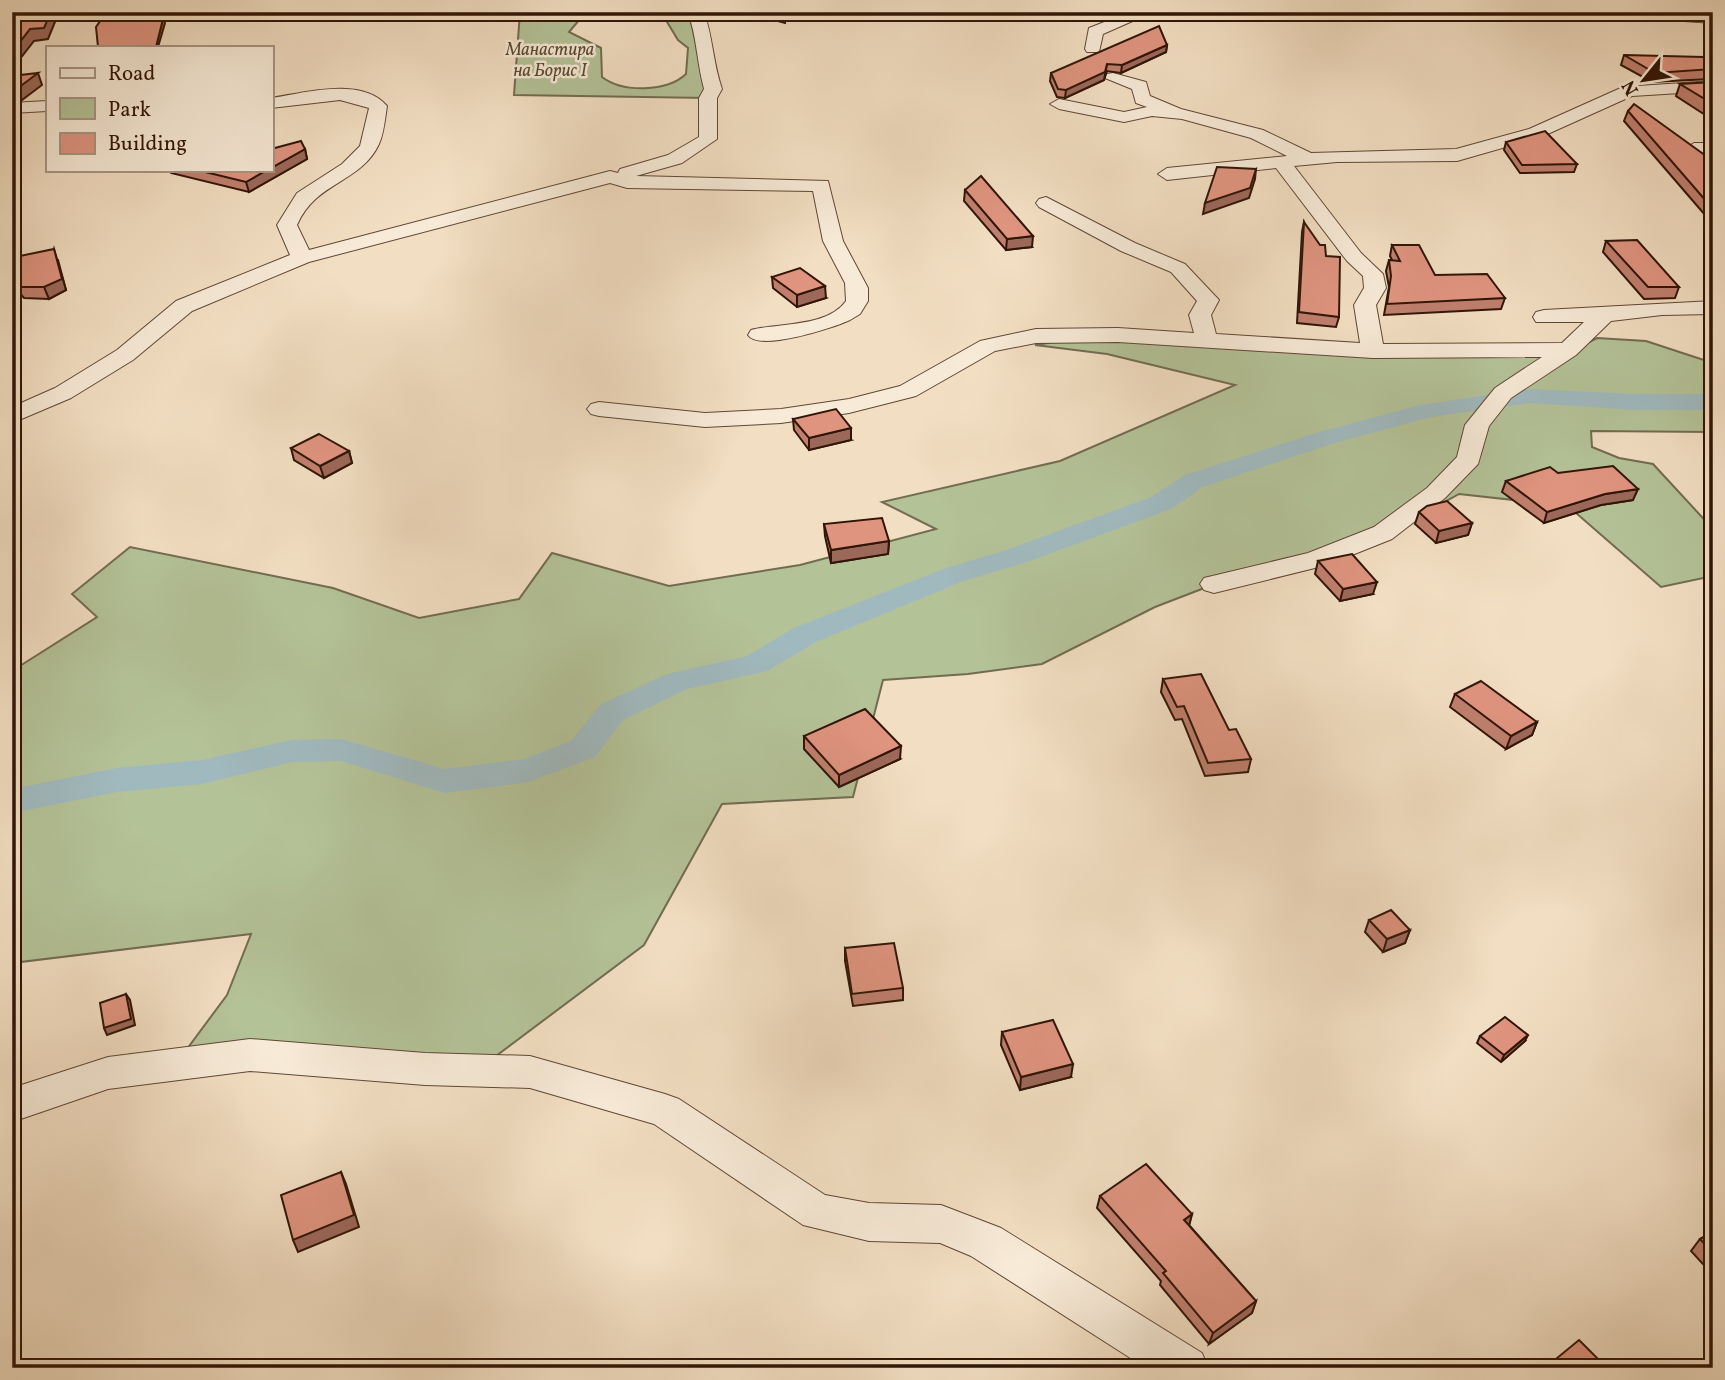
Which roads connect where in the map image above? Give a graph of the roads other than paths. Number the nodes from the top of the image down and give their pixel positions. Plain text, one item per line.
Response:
1 (696, 12) edge
2 (1145, 12) edge
3 (1626, 12) edge
4 (1713, 18) edge
5 (1093, 49) dead end
6 (1113, 78) edge
7 (1713, 86) edge
8 (273, 103) edge
9 (1059, 104) dead end
10 (46, 106) edge
11 (12, 108) edge
12 (1183, 114) junction
13 (1306, 158) junction
14 (1282, 163) junction
15 (1167, 174) dead end
16 (610, 177) junction
17 (1046, 203) dead end
18 (302, 258) junction
19 (1713, 307) edge
20 (1604, 315) junction
21 (1544, 317) dead end
22 (759, 335) dead end
23 (1207, 342) junction
24 (1568, 350) junction
25 (1373, 351) junction
26 (598, 409) dead end
27 (12, 416) edge
28 (1214, 584) dead end
29 (12, 1105) edge
30 (1186, 1368) edge

1 - 16 street
2 - 5 street
3 - 4 street
6 - 12 street
7 - 13 street
8 - 18 street
9 - 12 street
10 - 11 street
12 - 13 street
13 - 14 street
14 - 15 street
14 - 25 street
16 - 18 street
16 - 22 street
17 - 23 street
18 - 27 street
19 - 20 street
20 - 21 street
20 - 24 street
23 - 25 street
23 - 26 street
24 - 25 street
24 - 28 street
29 - 30 street

